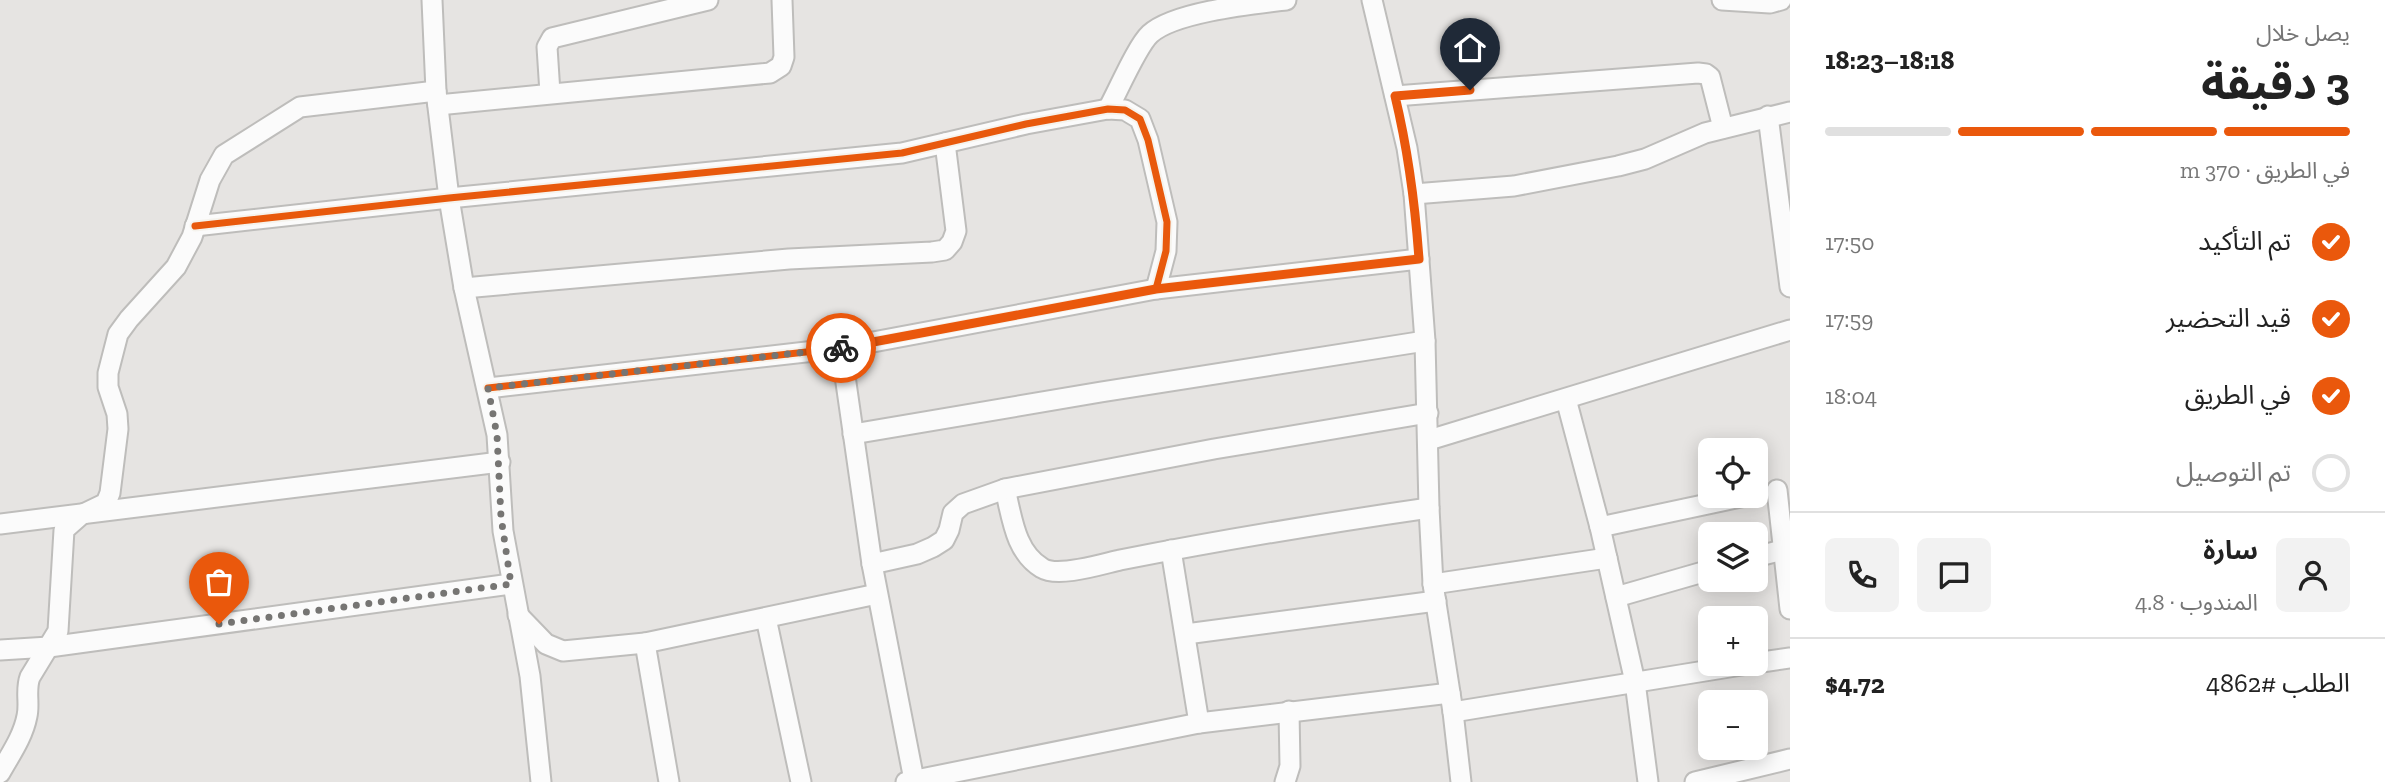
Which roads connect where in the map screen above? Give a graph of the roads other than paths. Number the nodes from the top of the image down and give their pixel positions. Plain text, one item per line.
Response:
1 (432, 0) edge
2 (708, 0) edge
3 (782, 0) edge
4 (1286, 0) edge
5 (1372, 0) edge
6 (1722, 0) edge
7 (1781, 0) edge
8 (1210, 6) edge
9 (550, 93) junction
10 (1395, 96) junction
11 (437, 98) junction
12 (1108, 109) junction
13 (1790, 112) edge
14 (1768, 116) junction
15 (1723, 128) junction
16 (945, 143) junction
17 (1414, 194) junction
18 (449, 198) junction
19 (195, 226) junction
20 (1419, 259) junction
21 (1790, 287) edge
22 (464, 288) junction
23 (1156, 289) junction
24 (1790, 330) edge
25 (1425, 341) junction
26 (841, 348) junction
27 (488, 388) junction
28 (1566, 399) junction
29 (1428, 413) junction
30 (853, 434) junction
31 (1429, 440) junction
32 (500, 462) junction
33 (1784, 488) edge
34 (1005, 489) junction
35 (1698, 507) edge
36 (1429, 509) junction
37 (81, 515) junction
38 (0, 524) edge
39 (1600, 527) junction
40 (1787, 549) edge
41 (1171, 550) junction
42 (1768, 554) edge
43 (1607, 558) junction
44 (872, 564) junction
45 (1698, 573) edge
46 (511, 584) junction
47 (1434, 593) junction
48 (877, 594) junction
49 (1616, 597) junction
50 (1790, 609) edge
51 (518, 615) junction
52 (766, 618) junction
53 (1186, 634) junction
54 (645, 642) junction
55 (49, 648) junction
56 (0, 650) edge
57 (1790, 658) edge
58 (1768, 661) edge
59 (1698, 672) edge
60 (1635, 682) junction
61 (1452, 702) junction
62 (1289, 711) junction
63 (1199, 723) junction
64 (1790, 760) edge
65 (0, 773) edge
66 (910, 781) edge
67 (541, 782) edge
68 (669, 782) edge
69 (801, 782) edge
70 (1285, 782) edge
71 (1461, 782) edge
72 (1648, 782) edge
73 (1695, 782) edge

1 - 11 street
2 - 9 street
3 - 9 street
4 - 8 street
5 - 10 street
6 - 7 street
8 - 12 street
9 - 11 street
10 - 15 street
10 - 17 street
11 - 18 street
11 - 19 street
12 - 16 street
12 - 23 street
13 - 14 street
14 - 15 street
14 - 21 street
15 - 17 street
16 - 18 street
16 - 22 street
17 - 20 street
18 - 19 street
18 - 22 street
19 - 37 street
20 - 23 street
20 - 25 street
22 - 27 street
23 - 26 street
24 - 28 street
25 - 29 street
25 - 30 street
26 - 27 street
26 - 30 street
27 - 32 street
28 - 31 street
28 - 39 street
29 - 31 street
29 - 34 street
30 - 44 street
31 - 36 street
32 - 37 street
32 - 46 street
33 - 40 street
34 - 41 street
34 - 44 street
35 - 39 street
36 - 41 street
36 - 47 street
37 - 38 street
37 - 55 street
39 - 43 street
40 - 42 street
40 - 50 street
41 - 53 street
43 - 47 street
43 - 49 street
44 - 48 street
45 - 49 street
46 - 51 street
46 - 55 street
47 - 53 street
47 - 61 street
48 - 52 street
48 - 66 street
49 - 60 street
51 - 54 street
51 - 67 street
52 - 54 street
52 - 69 street
53 - 63 street
54 - 68 street
55 - 56 street
55 - 65 street
57 - 58 street
59 - 60 street
60 - 61 street
60 - 72 street
61 - 62 street
61 - 71 street
62 - 63 street
62 - 70 street
63 - 66 street
64 - 73 street

